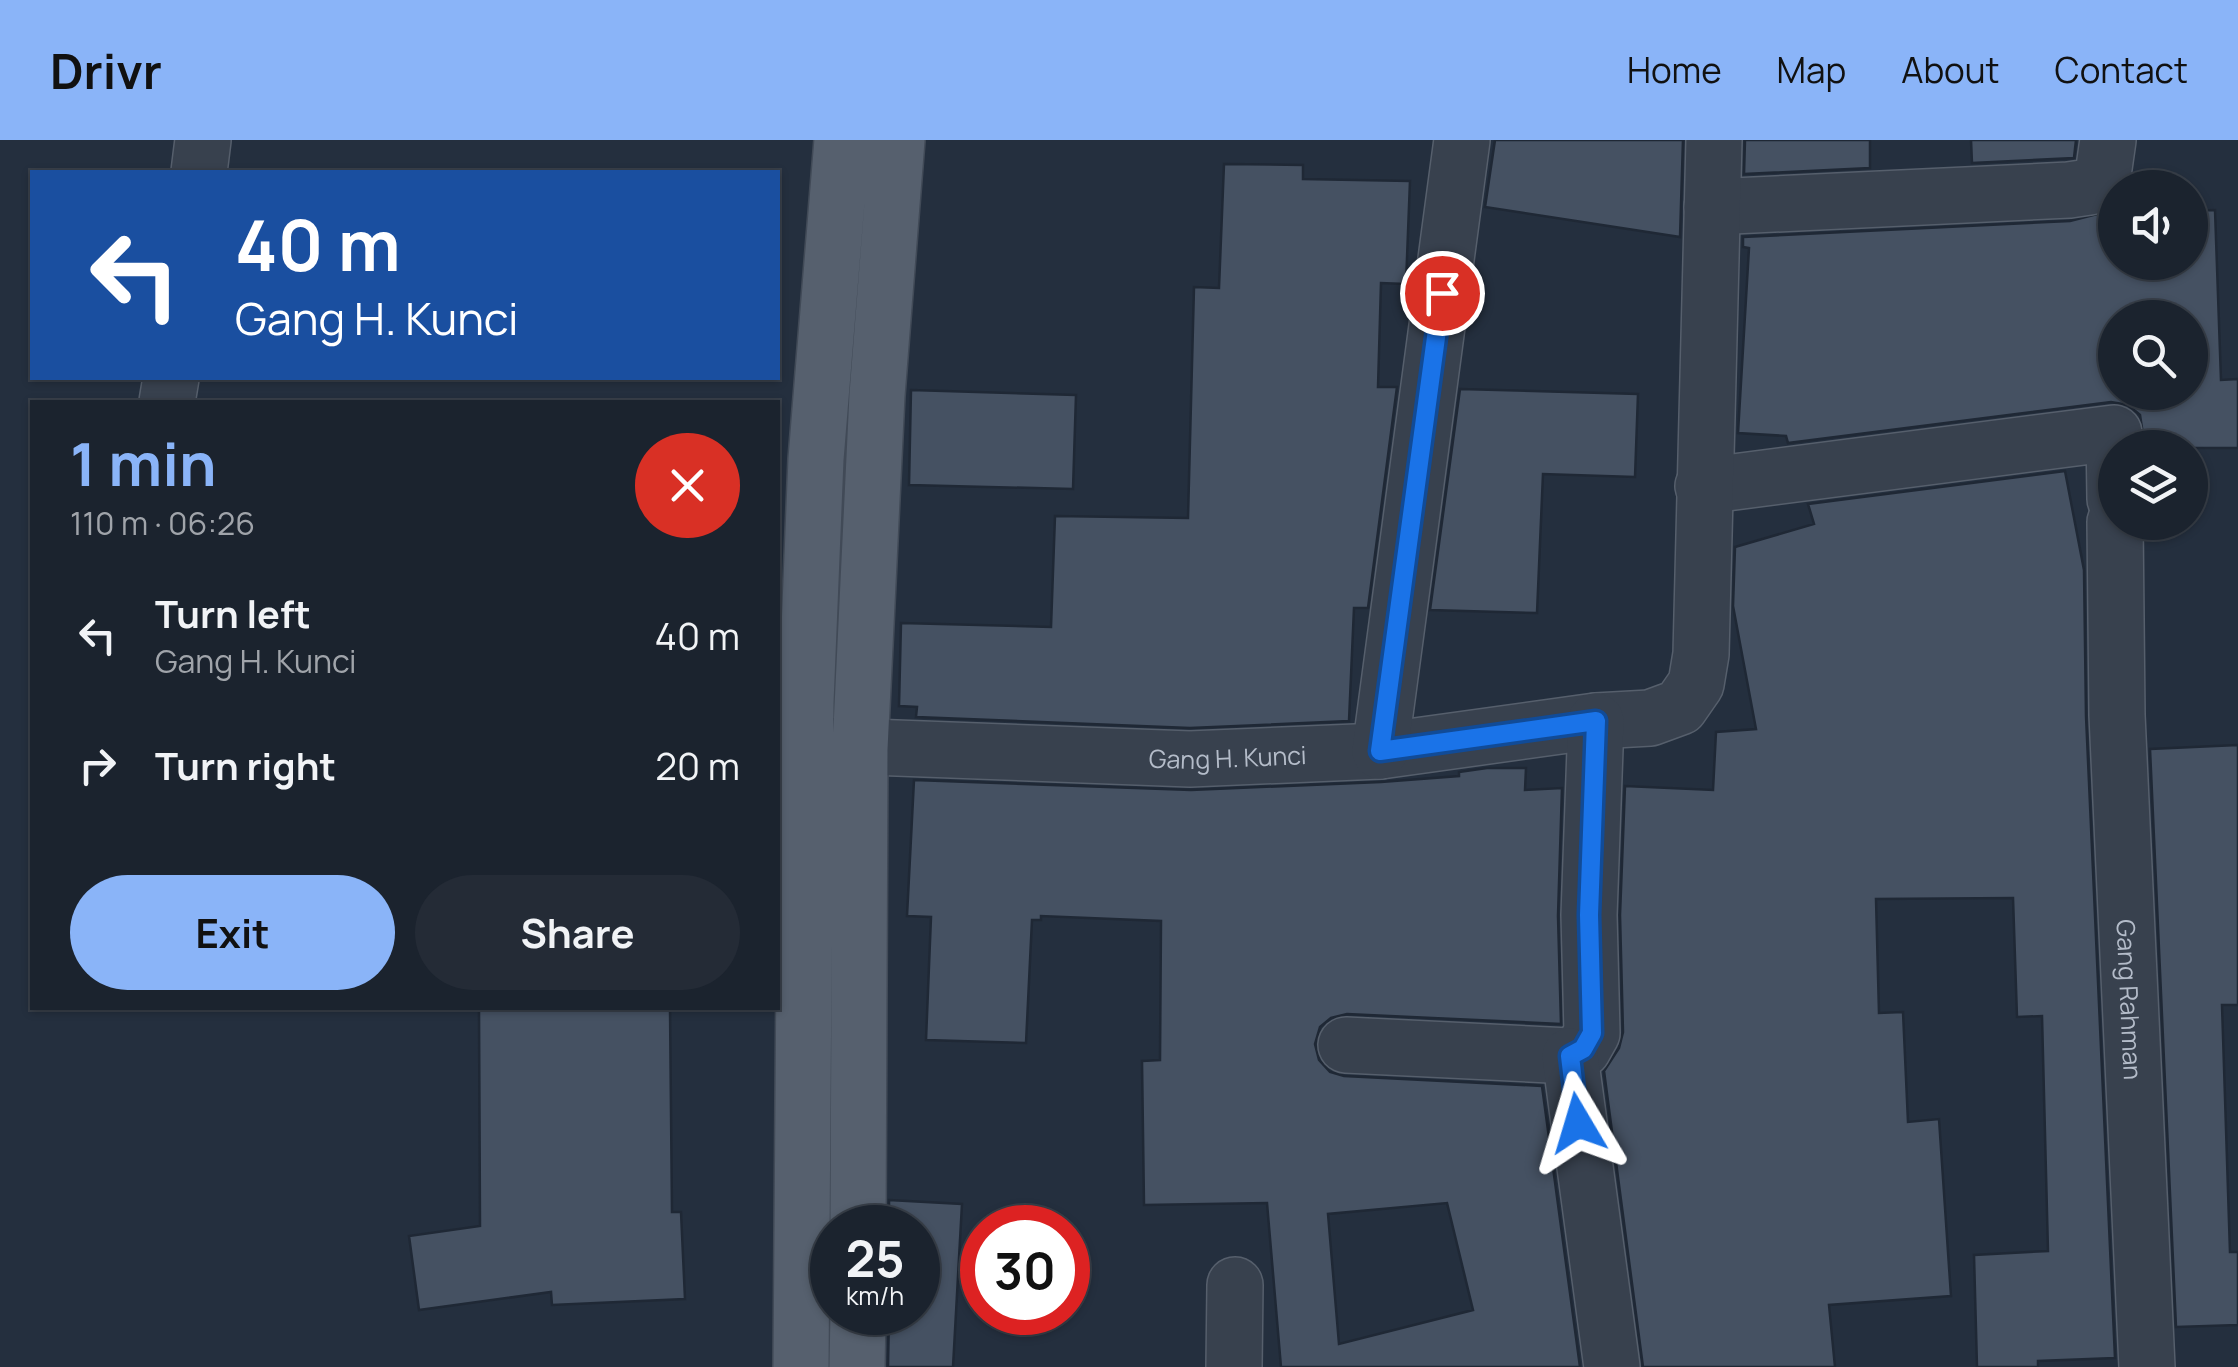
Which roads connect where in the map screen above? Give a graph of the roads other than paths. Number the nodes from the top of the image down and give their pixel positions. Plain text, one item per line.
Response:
1 (203, 140) edge
2 (842, 140) edge
3 (897, 140) edge
4 (1462, 140) edge
5 (1714, 140) edge
6 (2108, 140) edge
7 (199, 170) edge
8 (1712, 207) junction
9 (2098, 436) edge
10 (1704, 486) junction
11 (2115, 540) edge
12 (797, 714) edge
13 (1596, 721) junction
14 (860, 749) junction
15 (1380, 751) junction
16 (1346, 1045) dead end
17 (1570, 1056) junction
18 (858, 1205) edge
19 (1235, 1286) dead end
20 (858, 1335) edge
21 (801, 1367) edge
22 (858, 1367) edge
23 (1234, 1367) edge
24 (1612, 1367) edge
25 (2147, 1367) edge

1 - 7 street
2 - 12 main road
3 - 14 main road
4 - 15 street
5 - 8 street
6 - 8 street
8 - 10 street
9 - 10 street
10 - 13 street, Gang H. Kunci
11 - 25 street, Gang Rahman
12 - 14 street, Gang H. Kunci
12 - 21 main road
13 - 15 street, Gang H. Kunci
13 - 17 street
14 - 15 street, Gang H. Kunci
14 - 18 main road
16 - 17 street
17 - 24 street
19 - 23 street
20 - 22 main road

